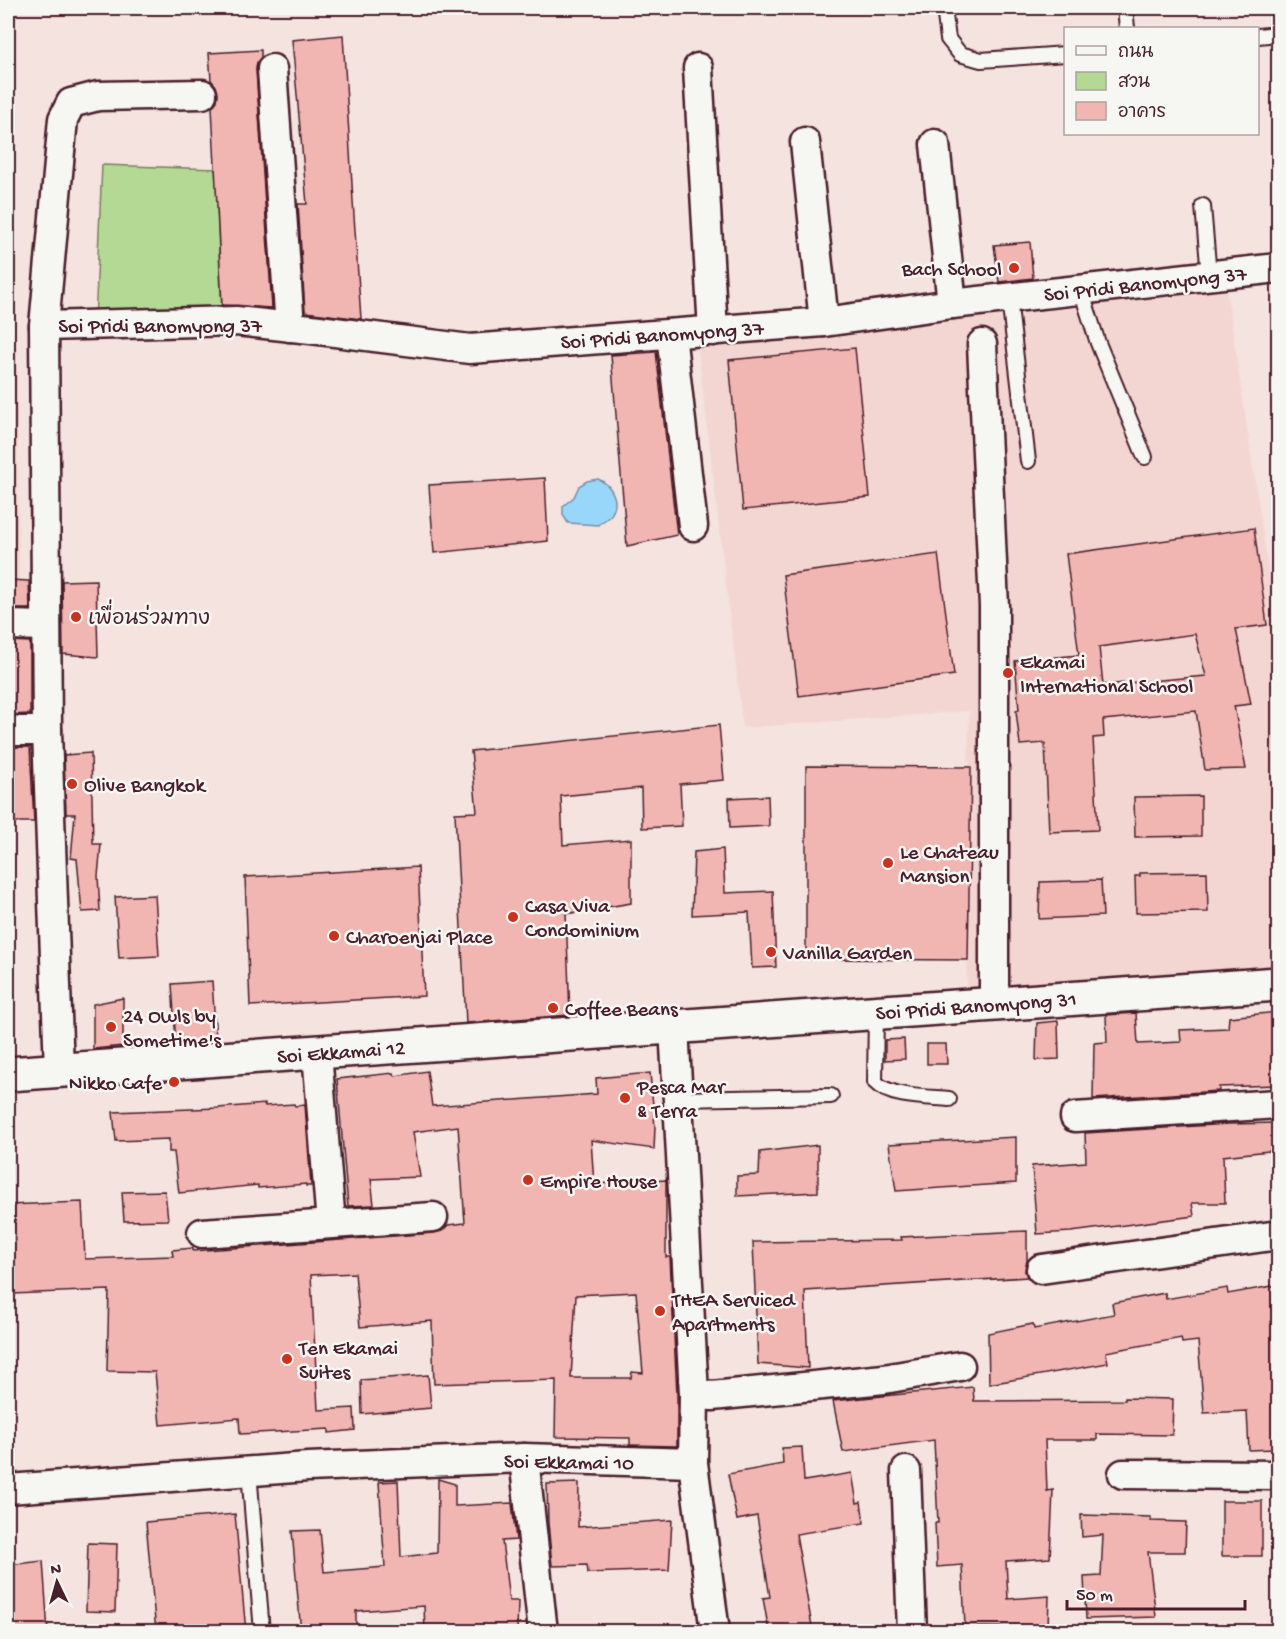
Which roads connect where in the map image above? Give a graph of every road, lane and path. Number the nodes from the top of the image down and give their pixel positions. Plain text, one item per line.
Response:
1 (949, 8) edge
2 (1125, 8) edge
3 (1127, 27) edge
4 (1278, 34) edge
5 (1259, 36) edge
6 (1064, 54) edge
7 (698, 68) dead end
8 (272, 69) dead end
9 (202, 94) dead end
10 (805, 142) dead end
11 (935, 144) dead end
12 (1203, 206) dead end
13 (1278, 268) edge
14 (1209, 276) junction
15 (1081, 290) junction
16 (1009, 298) junction
17 (952, 304) junction
18 (825, 322) junction
19 (44, 326) junction
20 (290, 327) junction
21 (713, 331) junction
22 (671, 334) junction
23 (982, 344) dead end
24 (1145, 457) dead end
25 (1028, 461) dead end
26 (693, 526) dead end
27 (8, 625) edge
28 (46, 626) junction
29 (8, 731) edge
30 (47, 731) junction
31 (1278, 984) edge
32 (994, 1004) junction
33 (876, 1012) junction
34 (674, 1027) junction
35 (317, 1053) junction
36 (59, 1070) junction
37 (8, 1074) edge
38 (831, 1096) dead end
39 (678, 1099) junction
40 (949, 1099) dead end
41 (1278, 1104) edge
42 (1075, 1117) dead end
43 (433, 1217) dead end
44 (331, 1224) junction
45 (202, 1233) dead end
46 (1278, 1235) edge
47 (1041, 1269) dead end
48 (960, 1366) dead end
49 (694, 1394) junction
50 (524, 1458) junction
51 (693, 1463) junction
52 (249, 1471) junction
53 (906, 1471) dead end
54 (1123, 1474) dead end
55 (1278, 1475) edge
56 (8, 1489) edge
57 (262, 1632) edge
58 (543, 1632) edge
59 (715, 1632) edge
60 (912, 1632) edge

1 - 6 lane
2 - 3 lane
4 - 5 lane
7 - 21 street
8 - 20 street
9 - 19 street
10 - 18 street
11 - 17 street
12 - 14 lane
13 - 14 street, Soi Pridi Banomyong 37
14 - 15 street, Soi Pridi Banomyong 37
15 - 16 street, Soi Pridi Banomyong 37
15 - 24 lane
16 - 17 street, Soi Pridi Banomyong 37
16 - 25 lane
17 - 18 street, Soi Pridi Banomyong 37
18 - 21 street, Soi Pridi Banomyong 37
19 - 20 street, Soi Pridi Banomyong 37
19 - 28 street
20 - 22 street, Soi Pridi Banomyong 37
21 - 22 street, Soi Pridi Banomyong 37
22 - 26 street
23 - 32 street
27 - 28 street
28 - 30 street
29 - 30 street
30 - 36 street
31 - 32 street, Soi Pridi Banomyong 31
32 - 33 street, Soi Pridi Banomyong 31
33 - 34 street, Soi Pridi Banomyong 31
33 - 40 lane
34 - 35 street, Soi Ekkamai 12
34 - 39 street
35 - 36 street, Soi Ekkamai 12
35 - 44 street
36 - 37 street, Soi Ekkamai 12
38 - 39 lane
39 - 49 street
41 - 42 street
43 - 44 street
44 - 45 street
46 - 47 street
48 - 49 street
49 - 51 street
50 - 51 street, Soi Ekkamai 10
50 - 52 street, Soi Ekkamai 10
50 - 58 street
51 - 59 street
52 - 56 street, Soi Ekkamai 10
52 - 57 lane
53 - 60 street
54 - 55 street

